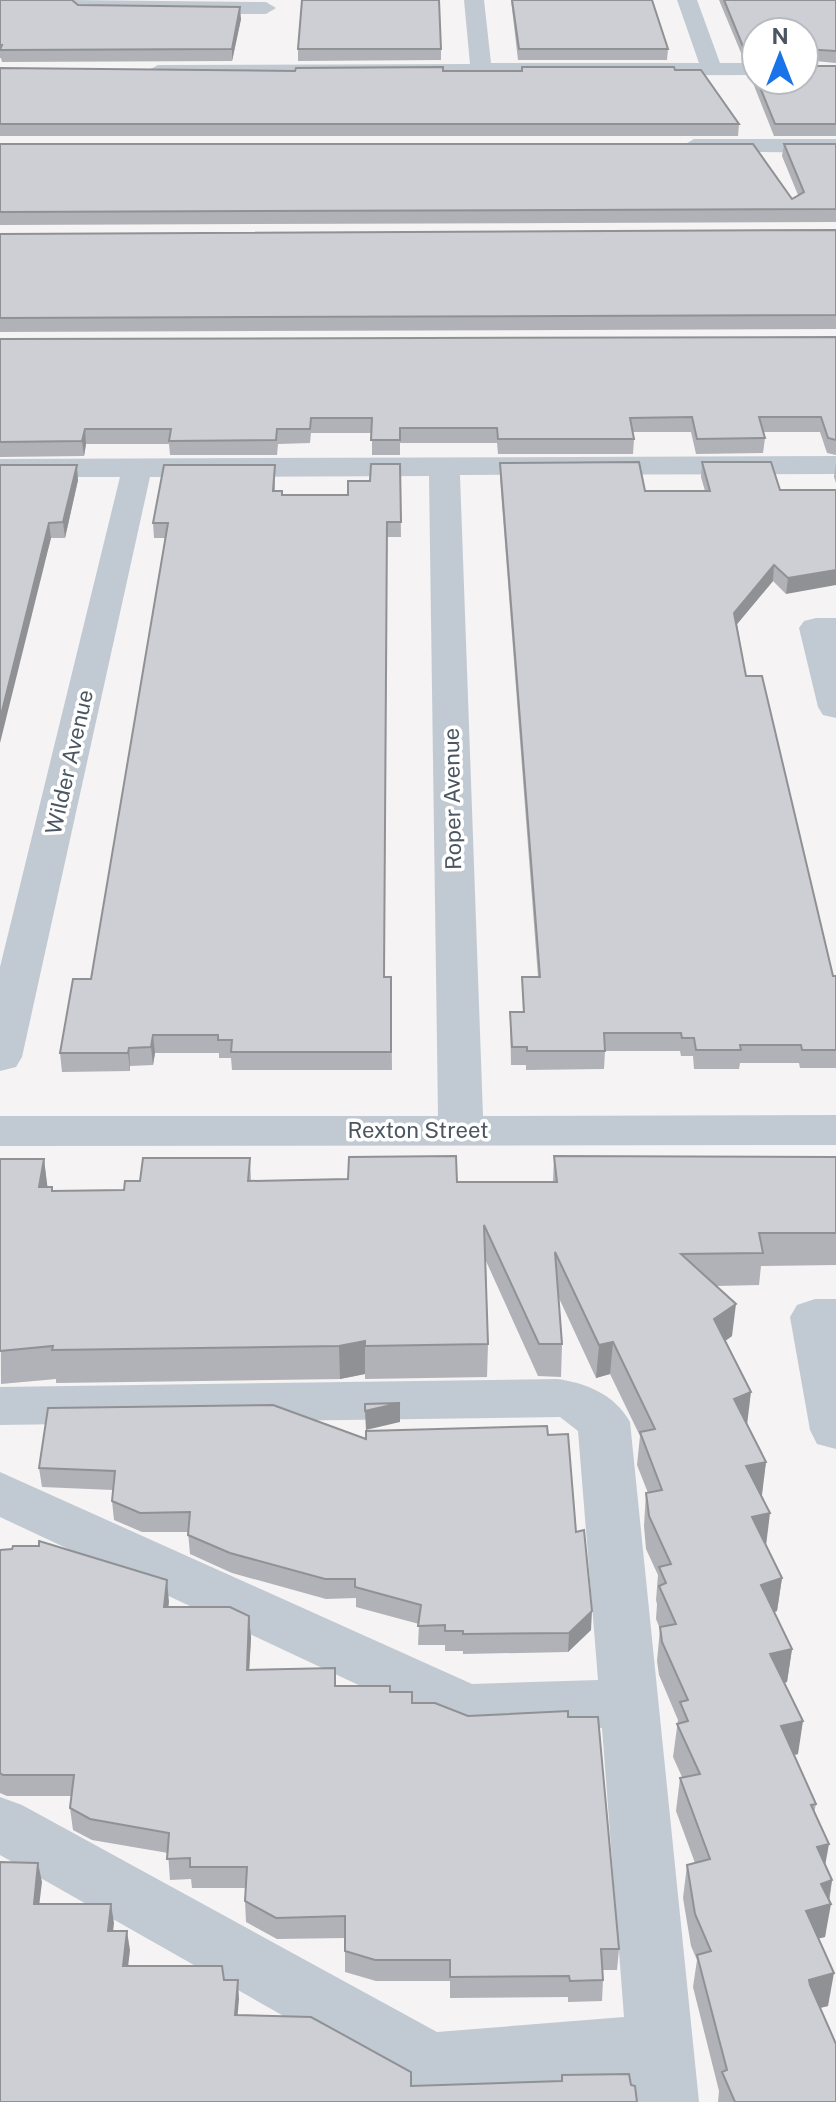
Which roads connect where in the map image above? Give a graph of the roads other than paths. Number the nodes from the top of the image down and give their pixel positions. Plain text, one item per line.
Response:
1 (82, 0) edge
2 (474, 0) edge
3 (687, 0) edge
4 (266, 11) edge
5 (712, 69) junction
6 (740, 69) edge
7 (481, 70) junction
8 (144, 71) edge
9 (678, 146) edge
10 (836, 146) edge
11 (836, 465) edge
12 (444, 467) junction
13 (0, 468) edge
14 (137, 468) junction
15 (826, 628) edge
16 (836, 707) edge
17 (0, 1057) edge
18 (461, 1130) junction
19 (836, 1130) edge
20 (0, 1131) edge
21 (836, 1317) edge
22 (0, 1406) edge
23 (836, 1430) edge
24 (0, 1493) edge
25 (629, 1703) junction
26 (0, 1824) edge
27 (662, 2074) edge

1 - 4 street
2 - 7 street
3 - 5 street
5 - 6 street
5 - 7 street
7 - 8 street
9 - 10 street
11 - 12 street
12 - 14 street
12 - 18 street, Roper Avenue
13 - 14 street
14 - 17 street, Wilder Avenue
15 - 16 street
18 - 19 street, Rexton Street
18 - 20 street, Rexton Street
21 - 23 street
22 - 25 street
24 - 25 street
25 - 27 street
26 - 27 street

